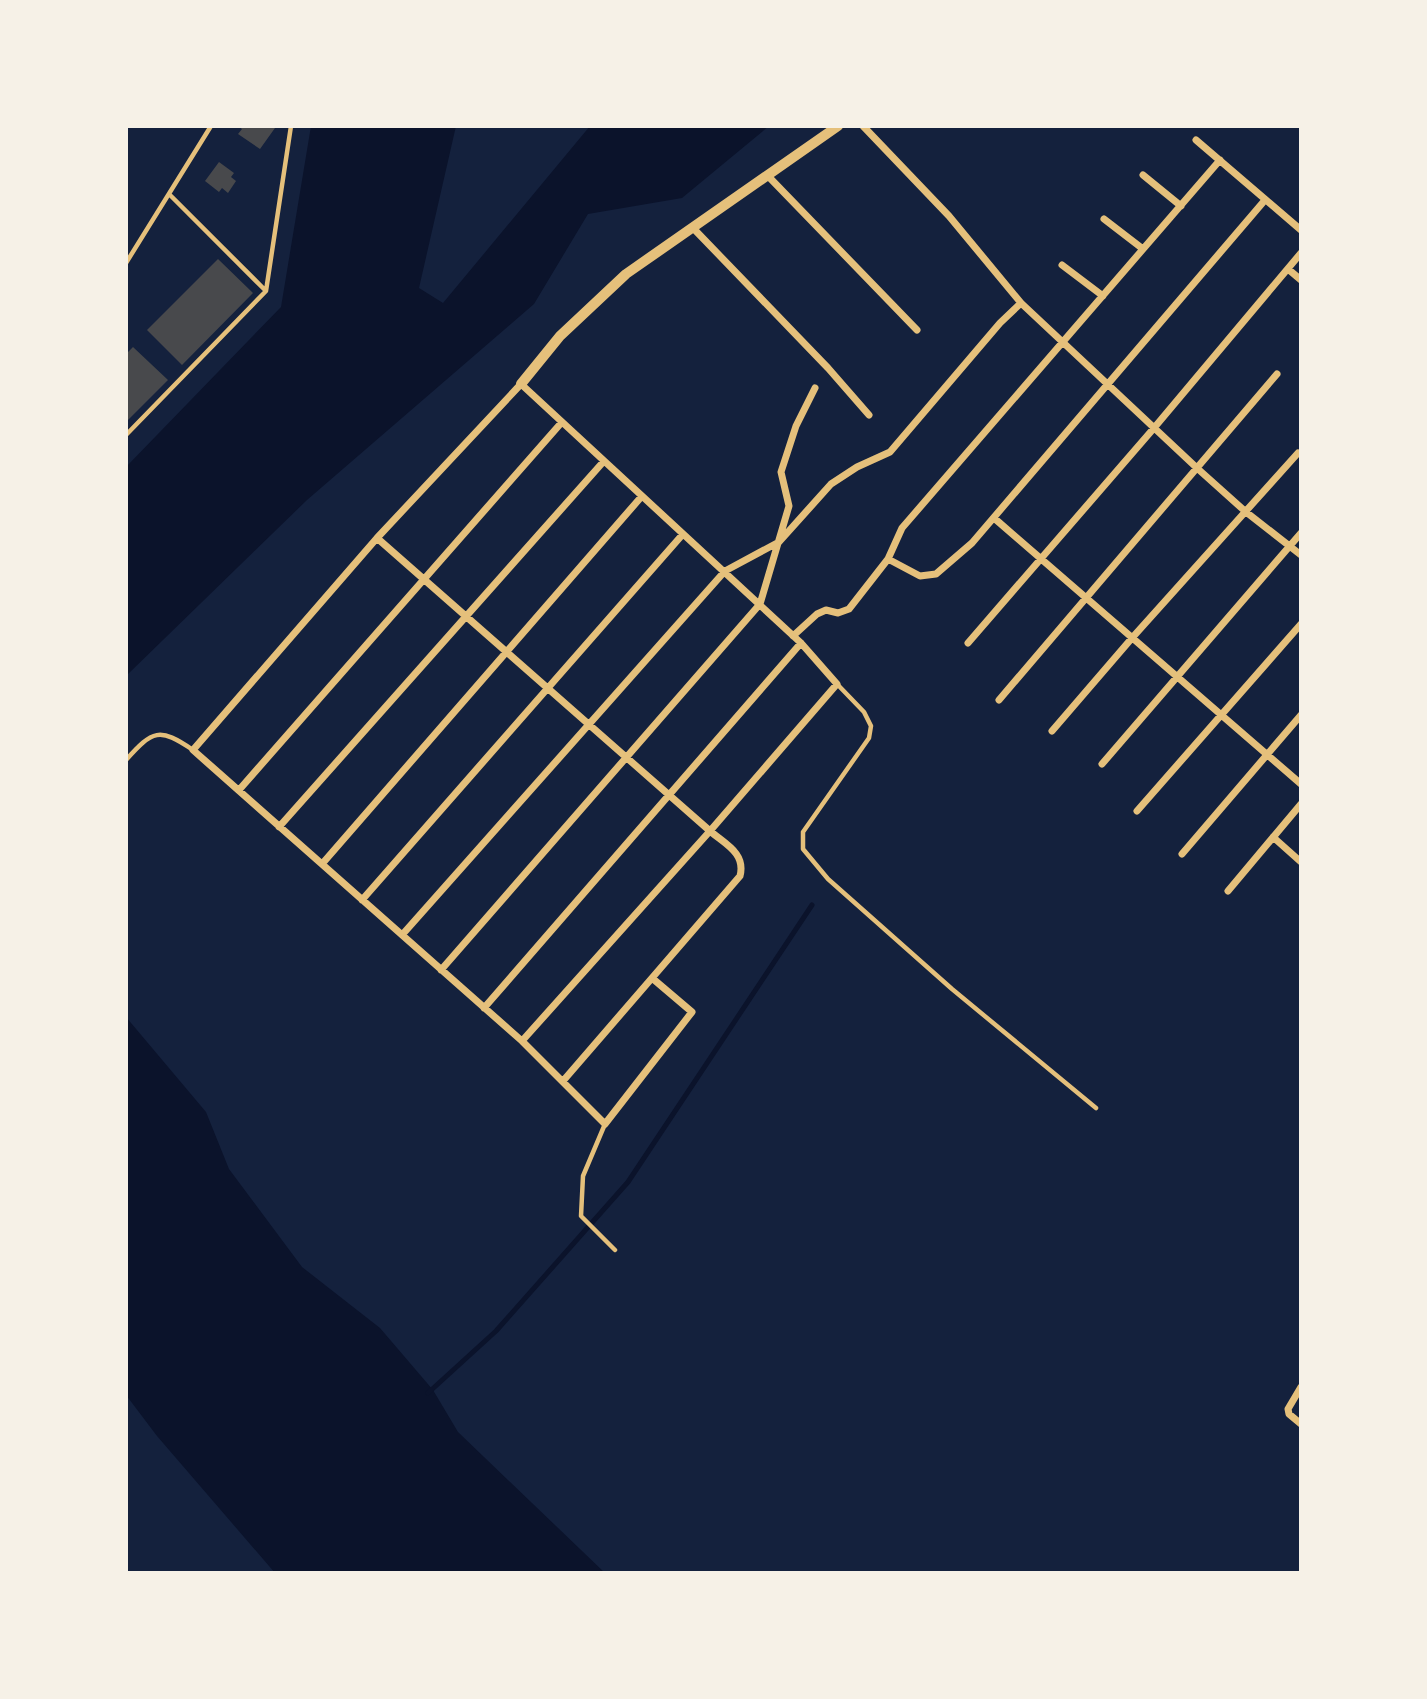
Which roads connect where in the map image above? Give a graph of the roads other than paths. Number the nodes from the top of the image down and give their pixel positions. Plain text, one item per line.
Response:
1 (211, 126) edge
2 (291, 126) edge
3 (838, 126) edge
4 (863, 126) edge
5 (1196, 140) dead end
6 (1220, 160) junction
7 (1143, 175) dead end
8 (768, 176) junction
9 (169, 194) junction
10 (1265, 200) junction
11 (1181, 206) junction
12 (1104, 219) dead end
13 (694, 228) junction
14 (1301, 230) edge
15 (1143, 250) junction
16 (1301, 253) edge
17 (126, 264) edge
18 (1062, 265) dead end
19 (1288, 269) junction
20 (1301, 280) edge
21 (266, 291) junction
22 (1103, 296) junction
23 (1021, 303) junction
24 (917, 330) dead end
25 (1063, 343) junction
26 (1277, 374) dead end
27 (521, 384) junction
28 (1108, 386) junction
29 (815, 388) dead end
30 (869, 415) dead end
31 (562, 422) junction
32 (1154, 428) junction
33 (126, 435) edge
34 (1298, 453) dead end
35 (604, 461) junction
36 (1198, 469) junction
37 (642, 496) junction
38 (1246, 512) junction
39 (994, 519) junction
40 (1301, 533) edge
41 (683, 534) junction
42 (377, 538) junction
43 (779, 542) junction
44 (1290, 546) junction
45 (1301, 555) edge
46 (888, 559) junction
47 (1041, 559) junction
48 (725, 571) junction
49 (425, 580) junction
50 (1086, 598) junction
51 (760, 604) junction
52 (466, 615) junction
53 (1301, 624) edge
54 (793, 636) junction
55 (1132, 638) junction
56 (801, 643) junction
57 (968, 643) dead end
58 (506, 651) junction
59 (1178, 677) junction
60 (838, 684) junction
61 (548, 688) junction
62 (999, 699) dead end
63 (1222, 715) junction
64 (1301, 715) edge
65 (590, 724) junction
66 (1052, 731) dead end
67 (193, 750) junction
68 (1267, 755) junction
69 (627, 757) junction
70 (126, 760) edge
71 (1102, 764) dead end
72 (1301, 784) edge
73 (239, 790) junction
74 (670, 795) junction
75 (1301, 804) edge
76 (1137, 811) dead end
77 (279, 827) junction
78 (710, 831) junction
79 (1273, 837) junction
80 (1182, 854) dead end
81 (1301, 862) edge
82 (323, 864) junction
83 (1228, 891) dead end
84 (362, 900) junction
85 (402, 935) junction
86 (441, 970) junction
87 (652, 978) junction
88 (484, 1008) junction
89 (522, 1041) junction
90 (563, 1081) junction
91 (1096, 1108) dead end
92 (605, 1124) junction
93 (615, 1250) dead end
94 (1301, 1387) edge
95 (1301, 1424) edge

1 - 9 lane
2 - 21 lane
3 - 8 street
4 - 23 street
5 - 6 street
6 - 10 street
6 - 11 street
7 - 11 street
8 - 13 street
8 - 24 street
9 - 17 lane
9 - 21 lane
10 - 14 street
10 - 28 street
11 - 15 street
12 - 15 street
13 - 27 street
13 - 30 street
15 - 22 street
16 - 19 street
18 - 22 street
19 - 20 street
19 - 32 street
21 - 33 lane
22 - 25 street
23 - 25 street
23 - 43 street
25 - 28 street
25 - 46 street
26 - 36 street
27 - 31 street
27 - 42 street
28 - 32 street
28 - 39 street
29 - 43 street
31 - 35 street
31 - 49 street
32 - 36 street
32 - 47 street
34 - 38 street
35 - 37 street
35 - 52 street
36 - 38 street
36 - 50 street
37 - 41 street
37 - 58 street
38 - 44 street
38 - 55 street
39 - 46 street
39 - 47 street
40 - 44 street
41 - 48 street
41 - 61 street
42 - 49 street
42 - 67 street
43 - 48 street
43 - 51 street
44 - 45 street
44 - 59 street
46 - 54 street
47 - 50 street
47 - 57 street
48 - 51 street
48 - 65 street
49 - 52 street
49 - 73 street
50 - 55 street
50 - 62 street
51 - 54 street
51 - 69 street
52 - 58 street
52 - 77 street
53 - 63 street
54 - 56 street
55 - 59 street
55 - 66 street
56 - 60 street
56 - 74 street
58 - 61 street
58 - 82 street
59 - 63 street
59 - 71 street
60 - 78 street
60 - 91 lane
61 - 65 street
61 - 84 street
63 - 68 street
63 - 76 street
64 - 68 street
65 - 69 street
65 - 85 street
67 - 70 lane
67 - 73 street
68 - 72 street
68 - 80 street
69 - 74 street
69 - 86 street
73 - 77 street
74 - 78 street
74 - 88 street
75 - 79 street
77 - 82 street
78 - 87 street
78 - 89 street
79 - 81 street
79 - 83 street
82 - 84 street
84 - 85 street
85 - 86 street
86 - 88 street
87 - 90 street
87 - 92 street
88 - 89 street
89 - 90 street
90 - 92 street
92 - 93 lane
94 - 95 street

